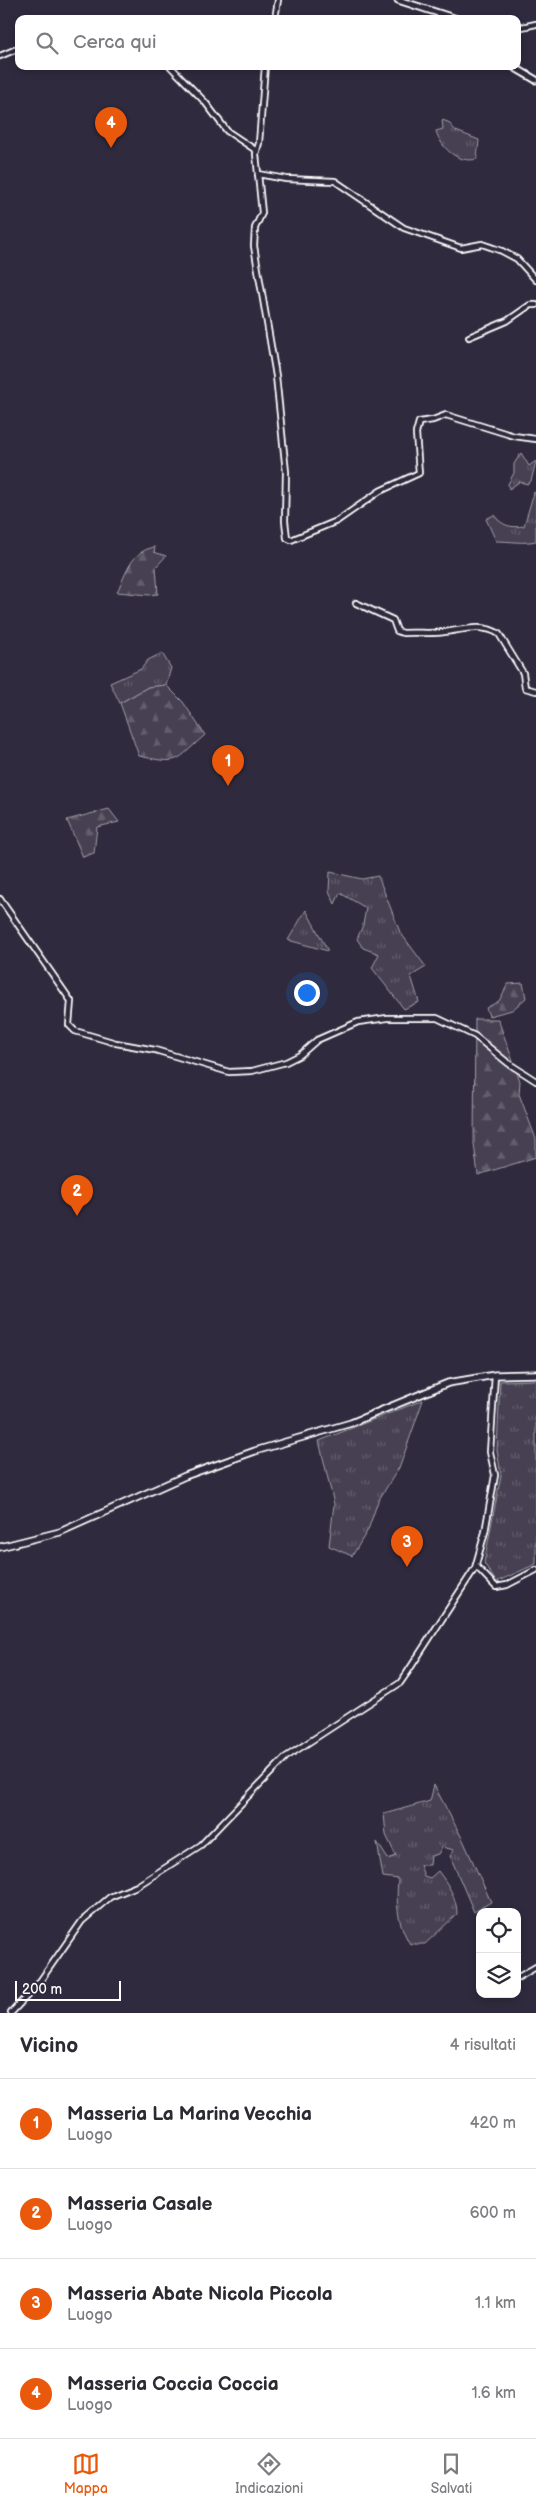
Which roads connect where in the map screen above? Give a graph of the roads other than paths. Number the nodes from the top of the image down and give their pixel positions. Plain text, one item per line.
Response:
1 (278, 0) edge
2 (398, 0) edge
3 (276, 15) edge
4 (445, 15) edge
5 (536, 24) edge
6 (521, 27) edge
7 (15, 50) edge
8 (0, 56) edge
9 (174, 70) edge
10 (265, 70) edge
11 (519, 70) edge
12 (536, 80) edge
13 (257, 151) junction
14 (258, 174) junction
15 (536, 280) edge
16 (536, 305) edge
17 (469, 337) dead end
18 (536, 439) edge
19 (356, 603) dead end
20 (536, 691) edge
21 (0, 899) edge
22 (536, 1081) edge
23 (536, 1374) edge
24 (495, 1375) junction
25 (0, 1547) edge
26 (476, 1566) junction
27 (536, 1570) edge
28 (536, 1967) edge
29 (521, 1976) edge
30 (11, 2013) edge

1 - 3 street
2 - 4 street
5 - 6 street
7 - 8 street
9 - 13 street
10 - 13 street
11 - 12 street
13 - 14 street
14 - 15 street
14 - 18 street
16 - 17 street
19 - 20 street
21 - 22 street
23 - 24 main road
24 - 25 main road
24 - 26 street
26 - 27 street
26 - 30 street
28 - 29 street

